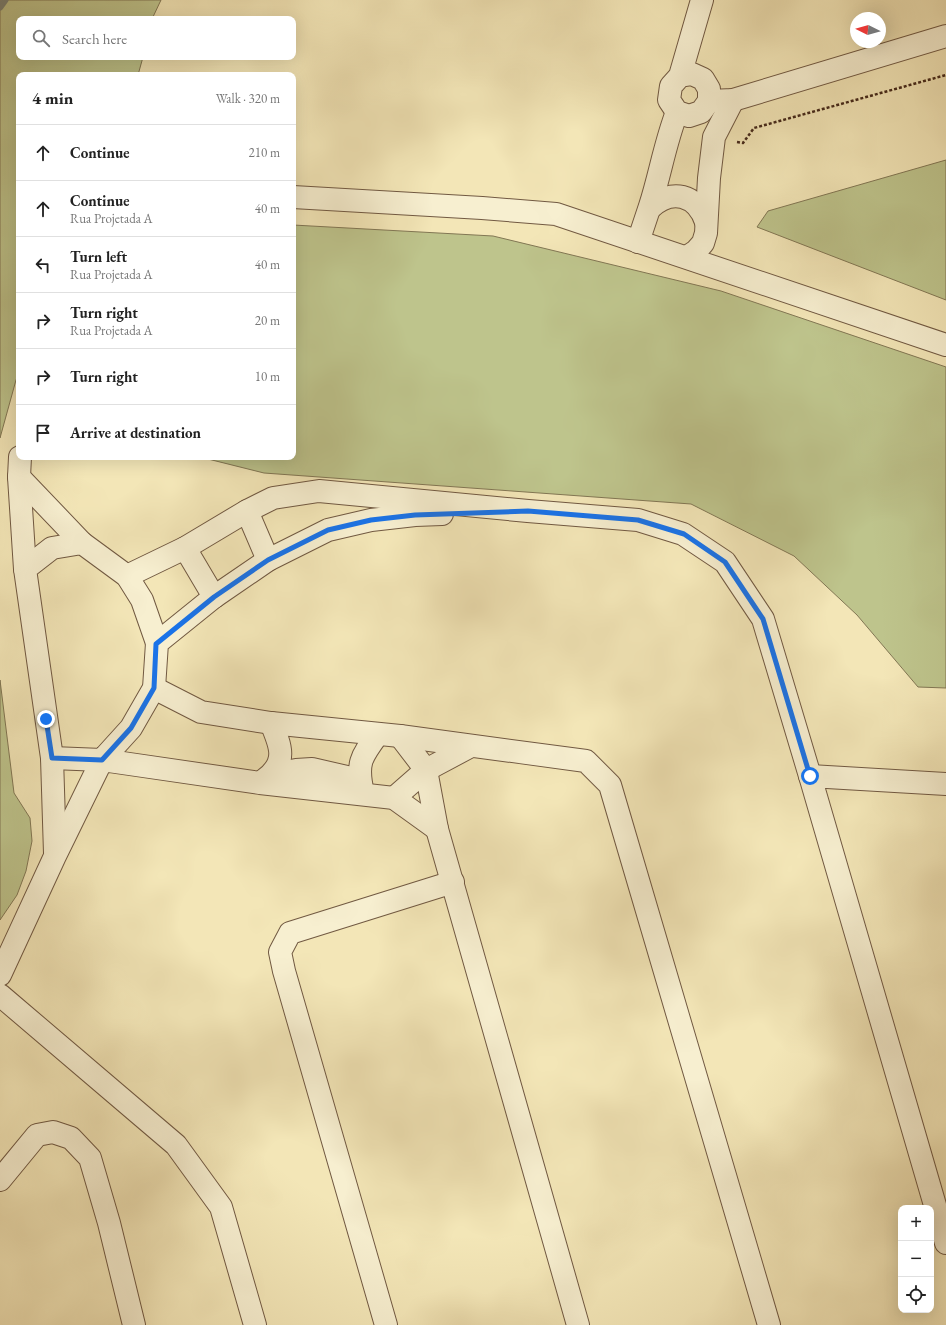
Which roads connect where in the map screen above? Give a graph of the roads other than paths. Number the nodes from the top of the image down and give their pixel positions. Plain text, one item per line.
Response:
1 (702, 0) edge
2 (946, 36) edge
3 (680, 76) junction
4 (733, 100) junction
5 (709, 101) junction
6 (677, 112) junction
7 (296, 197) edge
8 (650, 208) junction
9 (706, 222) junction
10 (638, 242) junction
11 (687, 257) junction
12 (946, 346) edge
13 (20, 467) edge
14 (247, 511) junction
15 (528, 511) junction
16 (82, 543) junction
17 (185, 548) junction
18 (268, 560) junction
19 (25, 569) junction
20 (127, 576) junction
21 (214, 597) junction
22 (156, 644) junction
23 (154, 688) junction
24 (271, 723) junction
25 (378, 734) junction
26 (400, 736) junction
27 (471, 746) junction
28 (52, 758) junction
29 (102, 760) junction
30 (426, 770) junction
31 (810, 776) junction
32 (266, 779) junction
33 (946, 784) edge
34 (362, 787) junction
35 (394, 798) junction
36 (437, 829) junction
37 (55, 856) junction
38 (453, 882) junction
39 (0, 975) edge
40 (0, 996) edge
41 (0, 1180) edge
42 (946, 1243) edge
43 (134, 1325) edge
44 (255, 1325) edge
45 (386, 1325) edge
46 (578, 1325) edge
47 (769, 1325) edge

1 - 3 street
2 - 4 street
3 - 5 street
3 - 6 street
4 - 5 street
4 - 9 street
5 - 6 street
6 - 8 street
7 - 10 street
8 - 9 street
8 - 10 street
9 - 11 street
10 - 11 street
11 - 12 street
13 - 16 street
13 - 19 street
14 - 15 street
14 - 17 street
14 - 18 street
15 - 18 street
15 - 31 street
16 - 19 street
16 - 20 street
17 - 20 street
17 - 21 street
18 - 21 street
19 - 28 street
20 - 22 street
21 - 22 street
22 - 23 street
23 - 24 street
23 - 29 street
24 - 25 street
24 - 32 street
25 - 26 street
25 - 34 street
26 - 27 street
26 - 30 street
27 - 30 street
27 - 47 street
28 - 29 street
28 - 37 street
29 - 32 street
29 - 37 street
30 - 35 street
30 - 36 street
31 - 33 street
31 - 42 street
32 - 34 street
34 - 35 street
35 - 36 street
36 - 38 street
37 - 39 street
38 - 45 street
38 - 46 street
40 - 44 street
41 - 43 street

